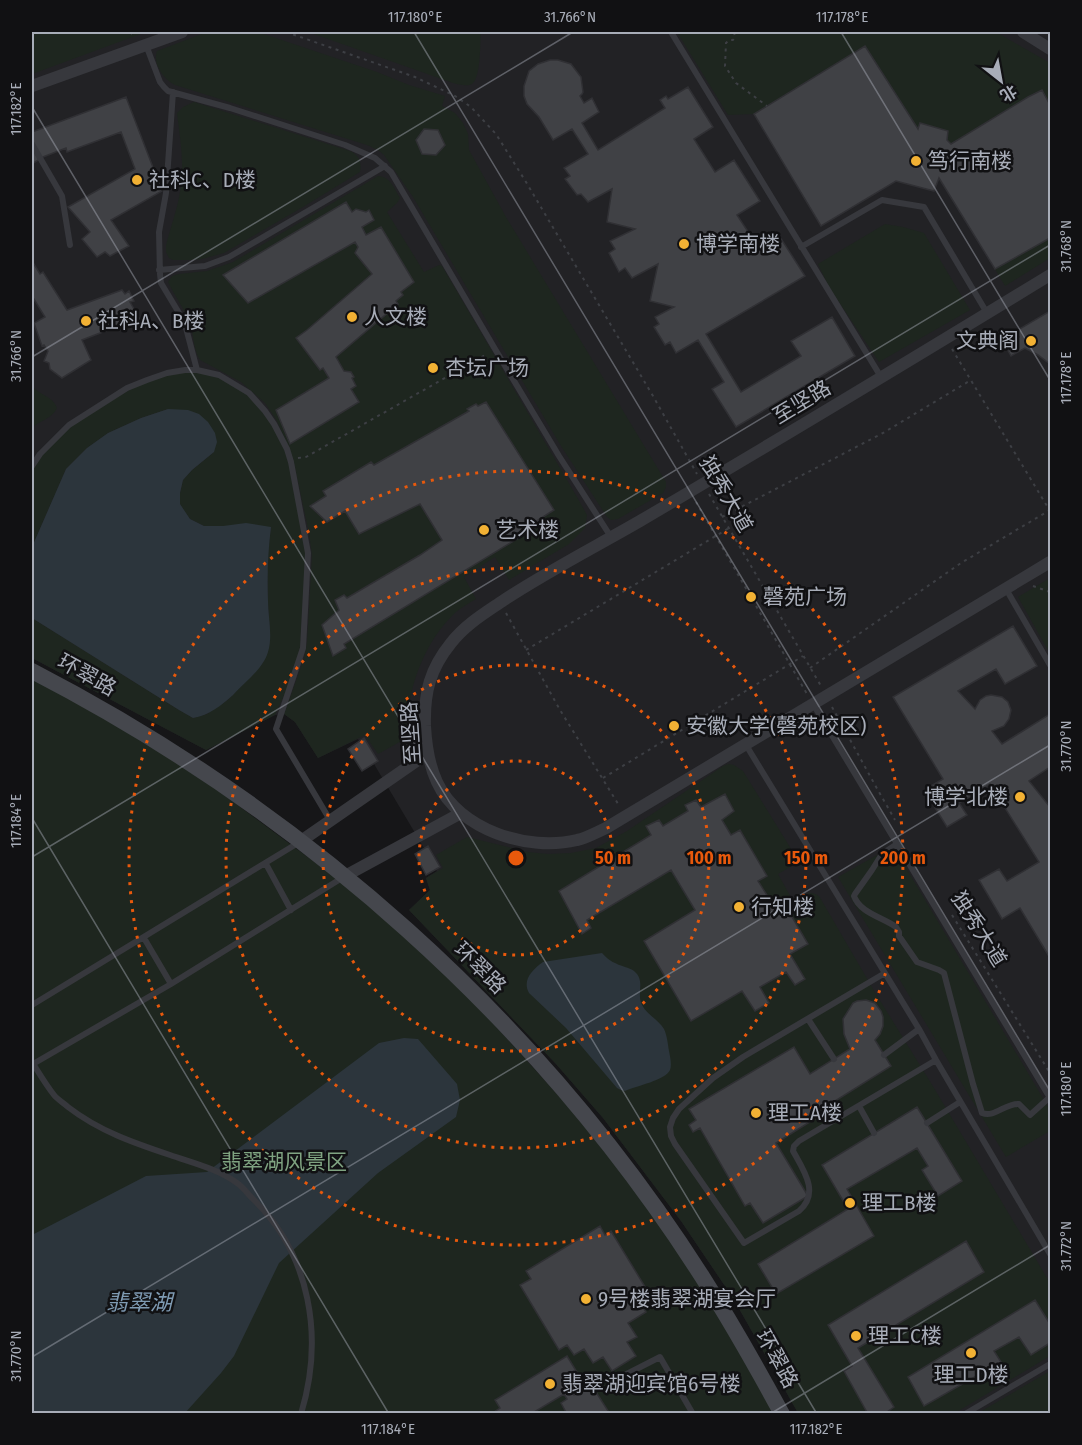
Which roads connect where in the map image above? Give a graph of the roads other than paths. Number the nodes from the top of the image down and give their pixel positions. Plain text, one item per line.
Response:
1 (182, 32) edge
2 (671, 32) edge
3 (1023, 32) edge
4 (146, 45) junction
5 (1050, 49) edge
6 (32, 86) edge
7 (173, 92) junction
8 (32, 144) edge
9 (385, 166) junction
10 (70, 244) dead end
11 (801, 247) junction
12 (159, 270) junction
13 (1050, 275) edge
14 (988, 314) junction
15 (197, 370) junction
16 (881, 377) junction
17 (32, 466) edge
18 (611, 538) junction
19 (1050, 562) edge
20 (1006, 589) junction
21 (1050, 665) edge
22 (32, 671) edge
23 (813, 704) junction
24 (746, 745) junction
25 (428, 753) junction
26 (461, 813) junction
27 (330, 821) junction
28 (301, 841) junction
29 (897, 844) junction
30 (266, 864) junction
31 (345, 876) junction
32 (291, 910) junction
33 (144, 938) junction
34 (885, 973) junction
35 (171, 984) junction
36 (32, 1005) edge
37 (808, 1019) junction
38 (919, 1029) junction
39 (884, 1055) dead end
40 (834, 1059) dead end
41 (936, 1060) junction
42 (32, 1063) edge
43 (1050, 1097) edge
44 (960, 1102) junction
45 (859, 1106) junction
46 (927, 1124) dead end
47 (874, 1133) dead end
48 (1050, 1254) edge
49 (1050, 1364) edge
50 (611, 1382) dead end
51 (301, 1413) edge
52 (693, 1413) edge
53 (781, 1413) edge
54 (965, 1413) edge

1 - 4 street
2 - 11 lane
3 - 5 street
4 - 6 street
4 - 7 lane
7 - 9 lane
7 - 12 lane
8 - 10 lane
9 - 12 lane
9 - 18 lane
11 - 14 lane
11 - 16 lane
12 - 15 lane
13 - 14 street, 至坚路
14 - 16 street, 至坚路
15 - 17 lane
15 - 27 lane
16 - 18 street, 至坚路
18 - 25 street, 至坚路
19 - 20 street, 至坚路
20 - 21 lane
20 - 23 street, 至坚路
22 - 28 street, 环翠路
23 - 24 street, 至坚路
23 - 29 lane
24 - 26 street, 至坚路
24 - 34 lane
25 - 26 street, 至坚路
25 - 27 street
26 - 31 street
27 - 28 street
28 - 30 lane
28 - 31 street, 环翠路
29 - 43 lane
29 - 43 lane
30 - 32 lane
30 - 33 lane
31 - 32 lane
31 - 53 street, 环翠路
32 - 35 lane
33 - 35 lane
33 - 36 lane
34 - 37 lane
34 - 38 lane
35 - 42 lane
37 - 40 lane
37 - 45 lane
38 - 39 lane
38 - 41 lane
41 - 44 lane
41 - 45 lane
42 - 51 lane
44 - 46 lane
44 - 48 lane
45 - 47 lane
49 - 54 lane
50 - 52 lane

